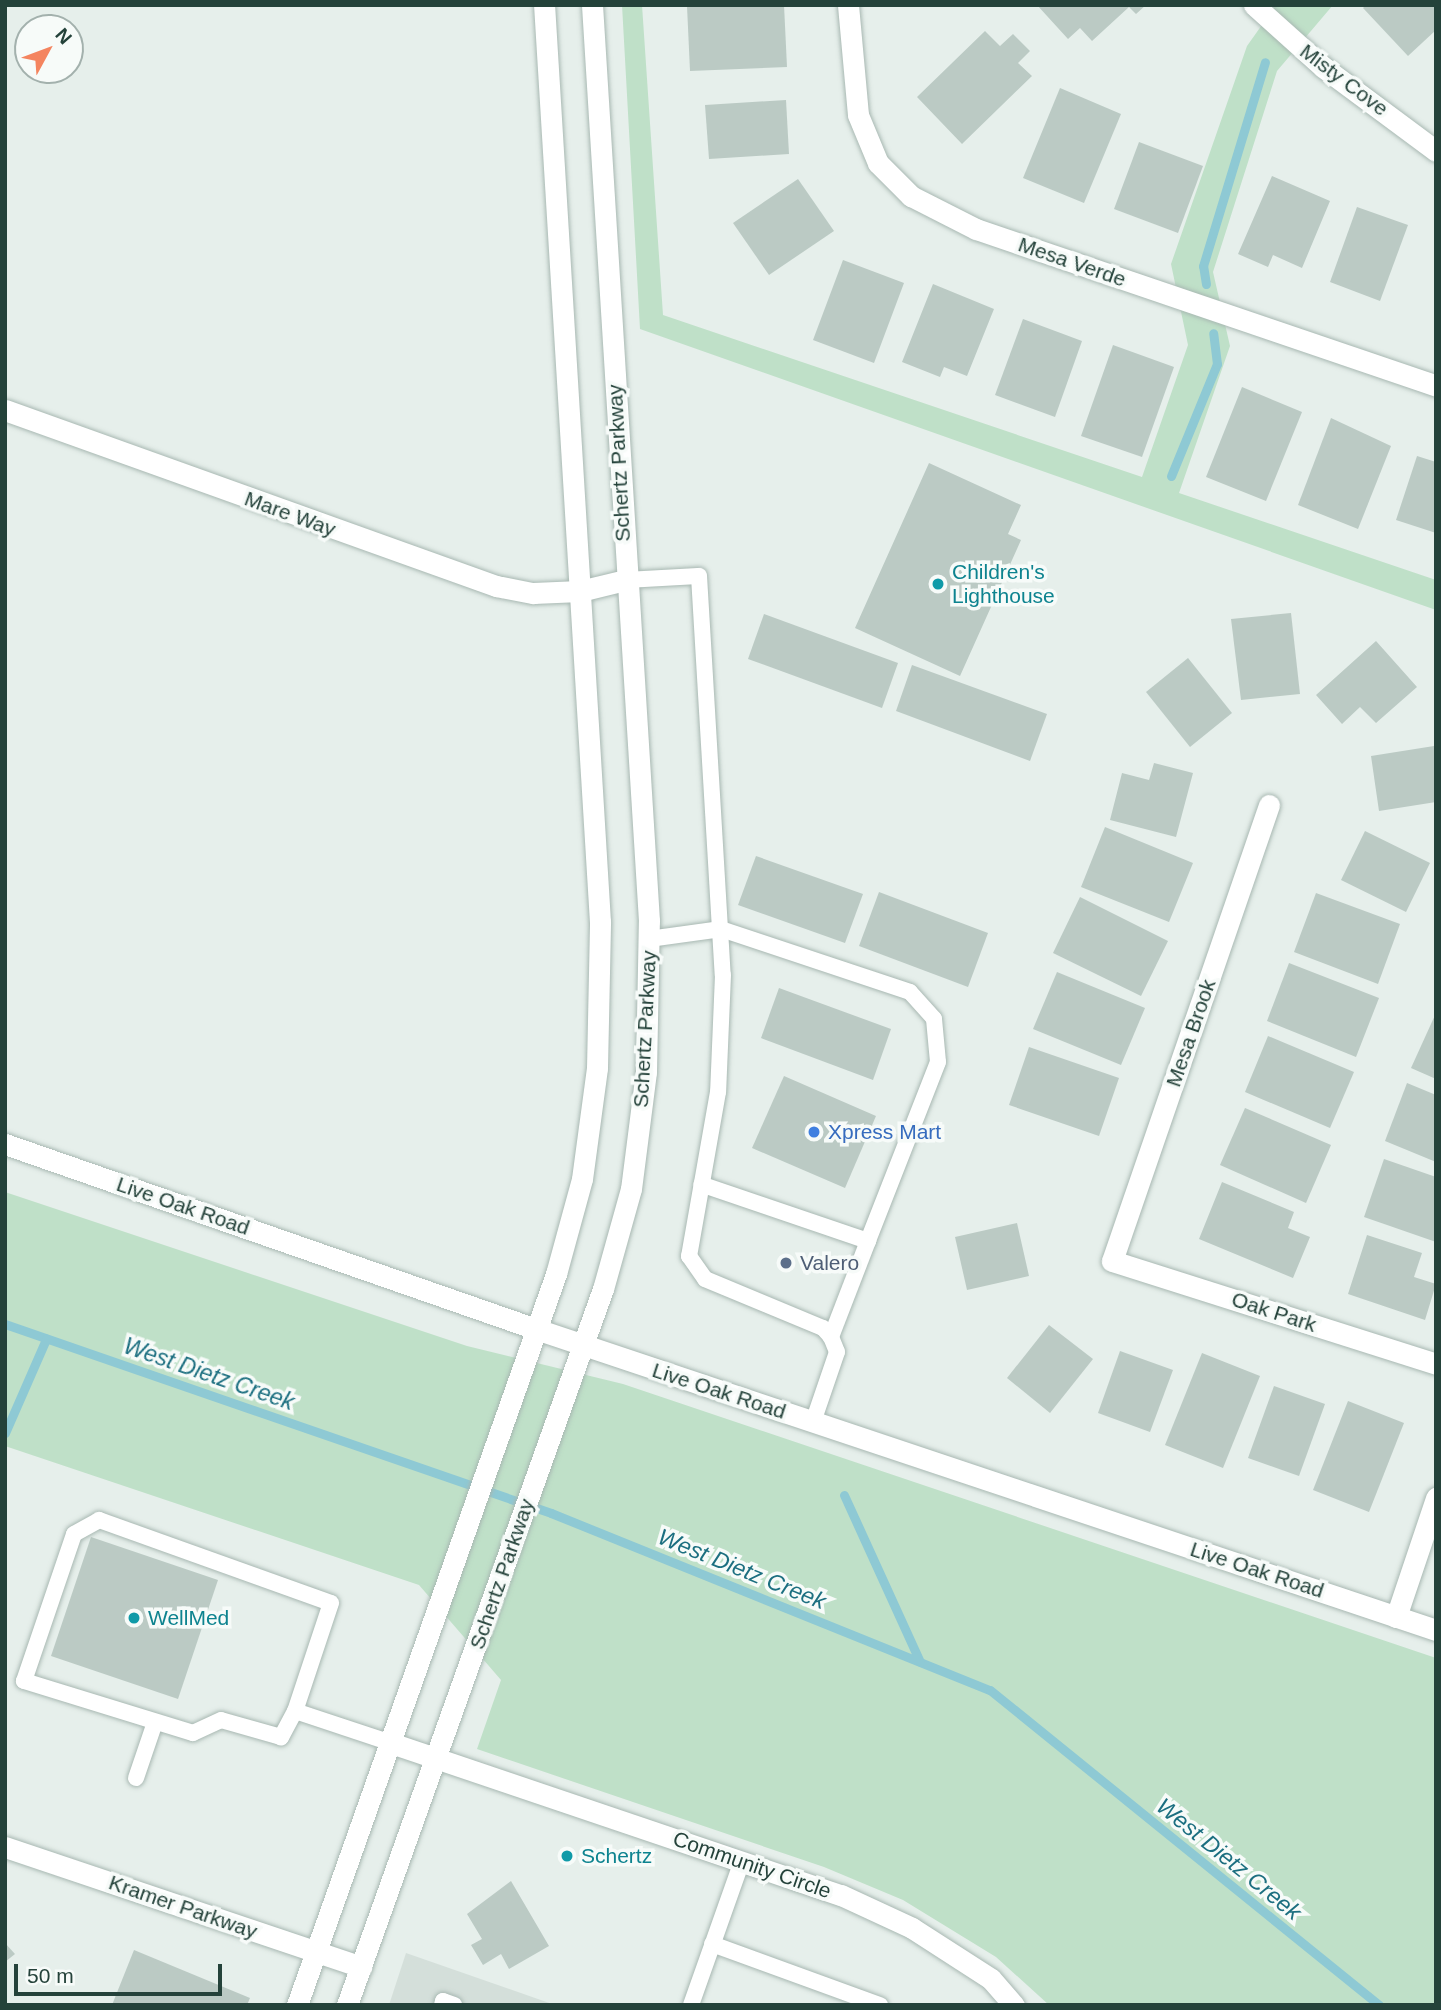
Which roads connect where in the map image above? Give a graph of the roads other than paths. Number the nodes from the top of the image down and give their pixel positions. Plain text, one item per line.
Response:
1 (544, 5) edge
2 (592, 5) edge
3 (848, 5) edge
4 (1254, 5) edge
5 (1436, 151) edge
6 (1436, 386) edge
7 (5, 410) edge
8 (625, 580) junction
9 (580, 590) junction
10 (1269, 805) dead end
11 (721, 929) junction
12 (649, 939) junction
13 (5, 1144) edge
14 (701, 1184) junction
15 (868, 1241) junction
16 (1112, 1261) joint
17 (536, 1329) junction
18 (831, 1337) junction
19 (583, 1346) junction
20 (1436, 1364) edge
21 (813, 1422) junction
22 (1436, 1498) edge
23 (1396, 1617) junction
24 (1436, 1630) edge
25 (295, 1712) junction
26 (154, 1725) junction
27 (388, 1742) junction
28 (435, 1758) junction
29 (136, 1778) dead end
30 (5, 1847) edge
31 (742, 1861) junction
32 (712, 1944) junction
33 (314, 1951) junction
34 (361, 1967) junction
35 (1013, 2004) edge
36 (297, 2005) edge
37 (347, 2005) edge
38 (442, 2005) edge
39 (454, 2005) edge
40 (691, 2005) edge
41 (880, 2005) edge

1 - 9 street
2 - 8 street, Schertz Parkway
3 - 6 street, Mesa Verde
4 - 5 street, Misty Cove
7 - 9 street, Mare Way
8 - 9 street, Mare Way
8 - 11 lane
8 - 12 street, Schertz Parkway
9 - 17 street
10 - 16 street, Mesa Brook
11 - 12 lane
11 - 14 lane
11 - 15 lane
12 - 19 street, Schertz Parkway
13 - 17 street, Live Oak Road
14 - 15 lane
14 - 18 lane
15 - 18 lane
16 - 20 street, Oak Park
17 - 19 street, Live Oak Road
17 - 27 street
18 - 21 lane
19 - 21 street, Live Oak Road
19 - 28 street, Schertz Parkway
21 - 23 street, Live Oak Road
22 - 23 street
23 - 24 street, Live Oak Road
25 - 26 lane
25 - 26 lane
25 - 27 lane
26 - 29 lane
27 - 28 street, Community Circle
27 - 33 street
28 - 31 street, Community Circle
28 - 34 street, Schertz Parkway
30 - 33 street, Kramer Parkway
31 - 32 lane
31 - 35 street, Community Circle
32 - 40 lane
32 - 41 lane
33 - 34 street, Kramer Parkway
33 - 36 street
34 - 37 street, Schertz Parkway
38 - 39 lane

